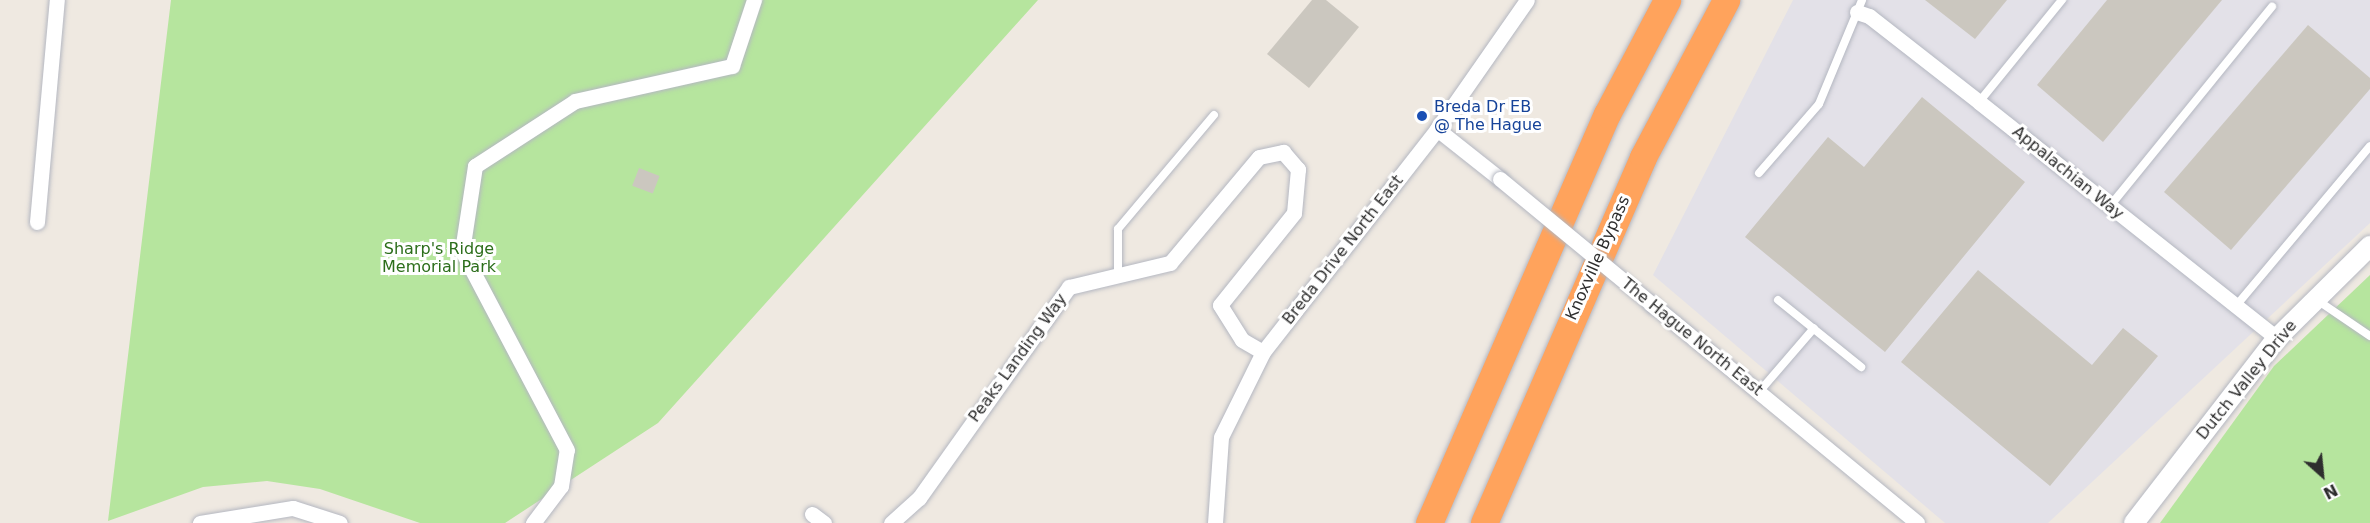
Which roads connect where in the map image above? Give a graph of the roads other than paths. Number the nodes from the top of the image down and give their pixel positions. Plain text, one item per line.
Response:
1 (57, 0) edge
2 (754, 0) edge
3 (1527, 0) edge
4 (1667, 0) edge
5 (1726, 0) edge
6 (2062, 0) edge
7 (1859, 6) edge
8 (2272, 7) dead end
9 (1979, 102) junction
10 (1215, 115) dead end
11 (1437, 129) junction
12 (2370, 146) edge
13 (1759, 173) dead end
14 (2110, 207) junction
15 (37, 222) dead end
16 (2370, 246) edge
17 (1118, 274) junction
18 (2315, 298) junction
19 (1778, 300) dead end
20 (2235, 307) junction
21 (2370, 325) edge
22 (1814, 328) junction
23 (2367, 334) edge
24 (2277, 338) junction
25 (1263, 352) junction
26 (1862, 367) dead end
27 (1759, 392) junction
28 (200, 523) edge
29 (340, 523) edge
30 (533, 523) edge
31 (891, 523) edge
32 (1215, 523) edge
33 (1429, 523) edge
34 (1484, 523) edge
35 (1917, 523) edge
36 (2134, 523) edge

1 - 15 street
2 - 30 street
3 - 11 street, Breda Drive North East
4 - 33 highway
5 - 34 highway, Knoxville Bypass
6 - 9 lane
7 - 9 street, Appalachian Way
7 - 13 lane
8 - 14 lane
9 - 14 street, Appalachian Way
10 - 17 lane
11 - 25 street, Breda Drive North East
11 - 27 street, The Hague North East, bridge
12 - 20 lane
14 - 20 street, Appalachian Way
16 - 18 street, Dutch Valley Drive
17 - 25 street, Peaks Landing Way
17 - 31 street, Peaks Landing Way
18 - 23 lane
18 - 24 street, Dutch Valley Drive
19 - 22 lane
20 - 24 street, Appalachian Way
21 - 23 lane
22 - 26 lane
22 - 27 lane
24 - 36 street, Dutch Valley Drive
25 - 32 street, Breda Drive North East
27 - 35 street, The Hague North East
28 - 29 street

